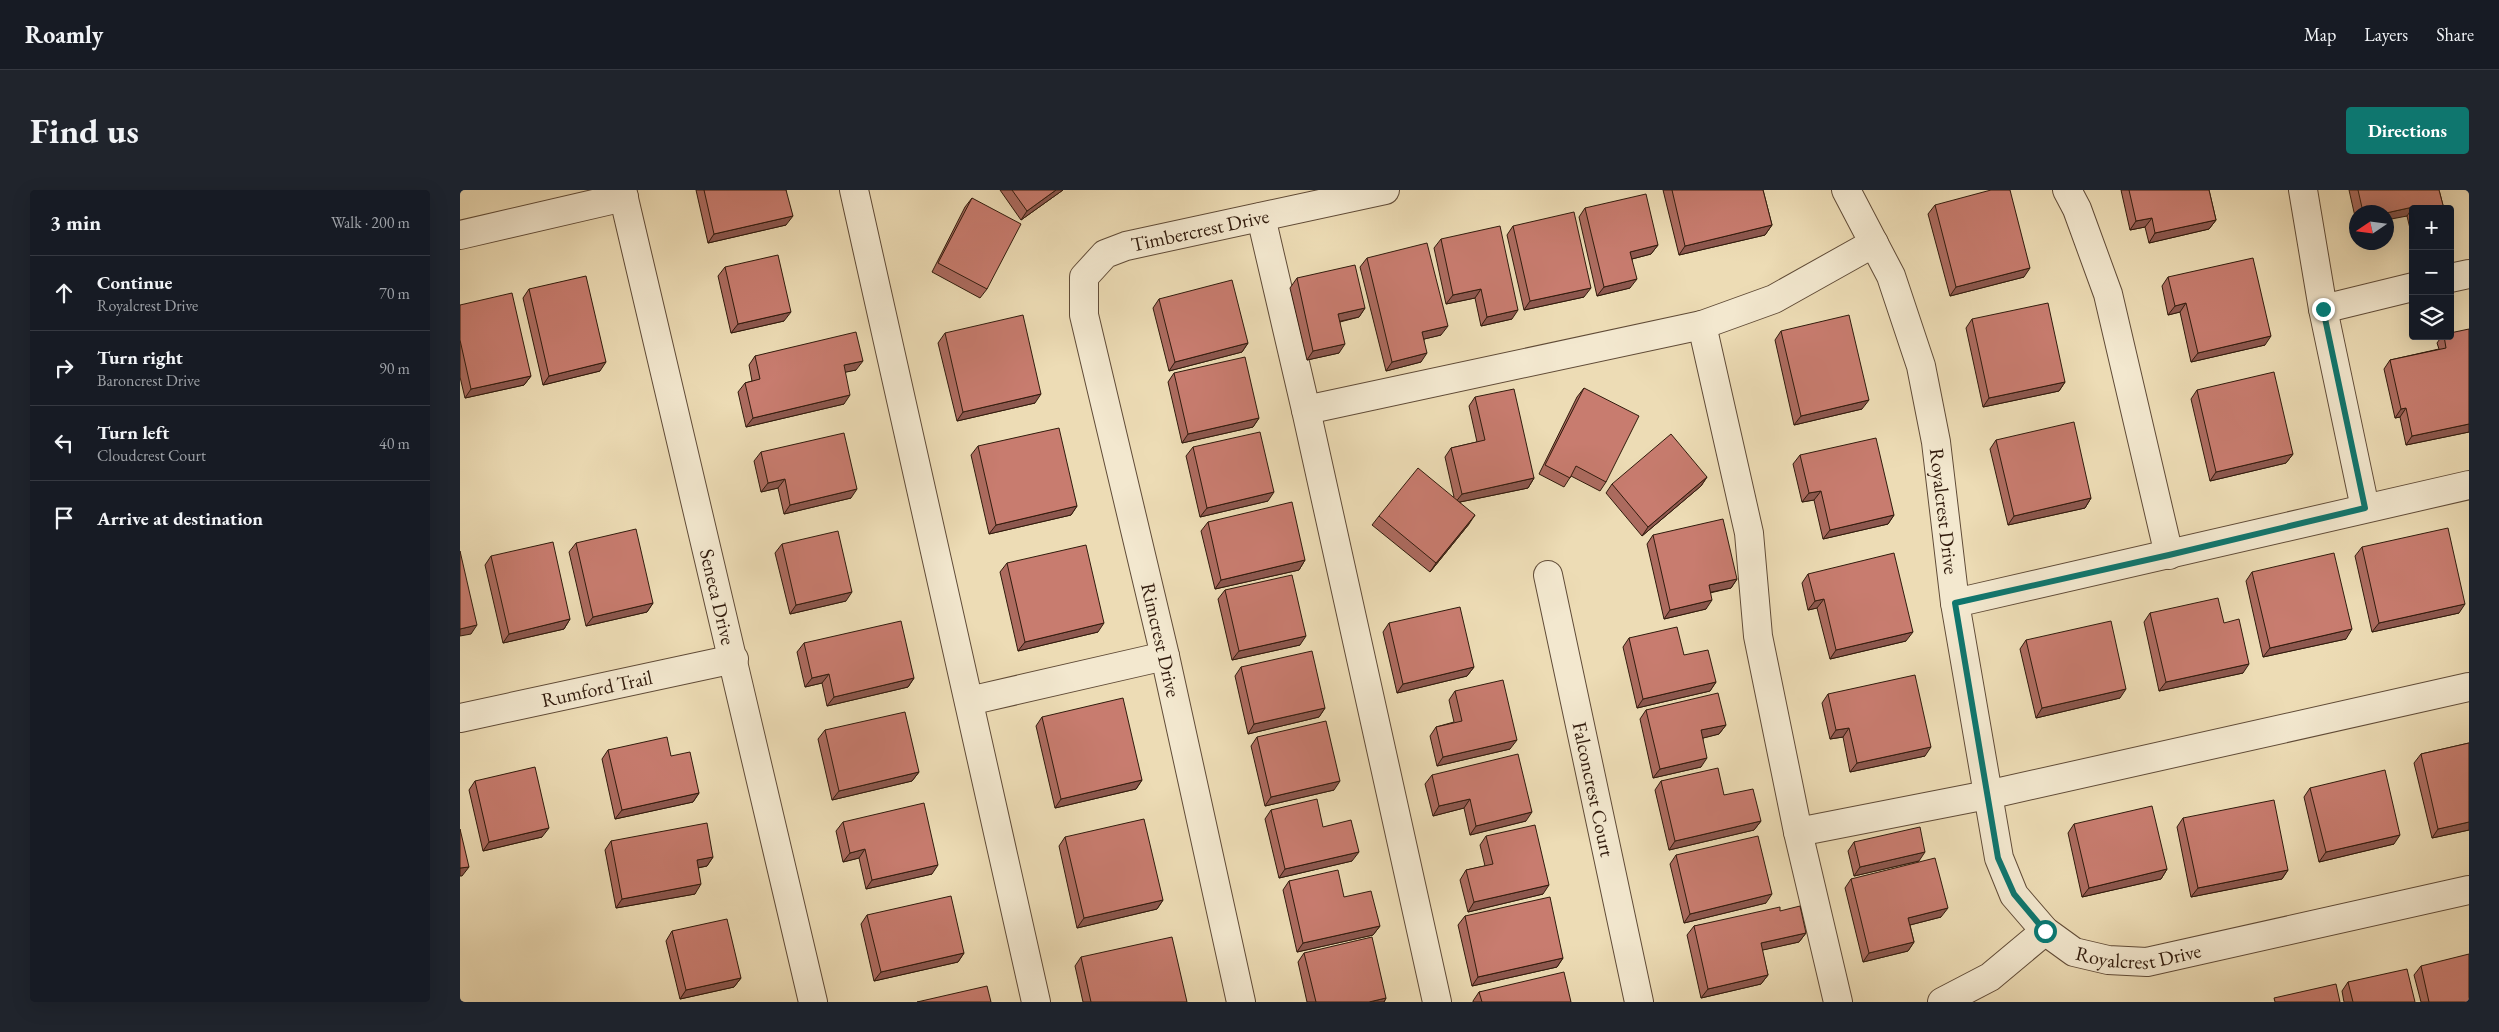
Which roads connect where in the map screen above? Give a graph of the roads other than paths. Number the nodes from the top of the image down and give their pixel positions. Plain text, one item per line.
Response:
1 (854, 190) edge
2 (1385, 190) edge
3 (1846, 190) edge
4 (2067, 190) edge
5 (2303, 190) edge
6 (623, 193) edge
7 (1260, 217) junction
8 (460, 234) edge
9 (1874, 243) junction
10 (2469, 274) edge
11 (1084, 277) joint
12 (2454, 277) edge
13 (2409, 288) edge
14 (2323, 309) junction
15 (1702, 325) junction
16 (1306, 410) junction
17 (2469, 485) edge
18 (2365, 508) junction
19 (2169, 555) junction
20 (1548, 575) dead end
21 (1955, 603) junction
22 (1165, 656) junction
23 (734, 659) junction
24 (2469, 687) edge
25 (969, 701) junction
26 (460, 718) edge
27 (1987, 795) junction
28 (1798, 832) junction
29 (2469, 890) edge
30 (2045, 931) junction
31 (813, 1002) edge
32 (1036, 1002) edge
33 (1241, 1002) edge
34 (1437, 1002) edge
35 (1639, 1002) edge
36 (1838, 1002) edge
37 (1942, 1002) edge

1 - 25 street
2 - 7 street, Timbercrest Drive
3 - 9 street, Royalcrest Drive
4 - 19 street
5 - 14 street
6 - 8 street
6 - 23 street, Seneca Drive
7 - 11 street, Timbercrest Drive
7 - 16 street
9 - 15 street
9 - 21 street, Royalcrest Drive
10 - 12 street
11 - 22 street, Rimcrest Drive
13 - 14 street
14 - 18 street
15 - 16 street
15 - 28 street
16 - 34 street
17 - 18 street
18 - 19 street
19 - 21 street
20 - 35 street, Falconcrest Court
21 - 27 street, Royalcrest Drive
22 - 25 street
22 - 33 street, Rimcrest Drive
23 - 26 street, Rumford Trail
23 - 31 street, Seneca Drive
24 - 27 street
25 - 32 street
27 - 28 street
27 - 30 street, Royalcrest Drive
28 - 36 street
29 - 30 street, Royalcrest Drive
30 - 37 street

